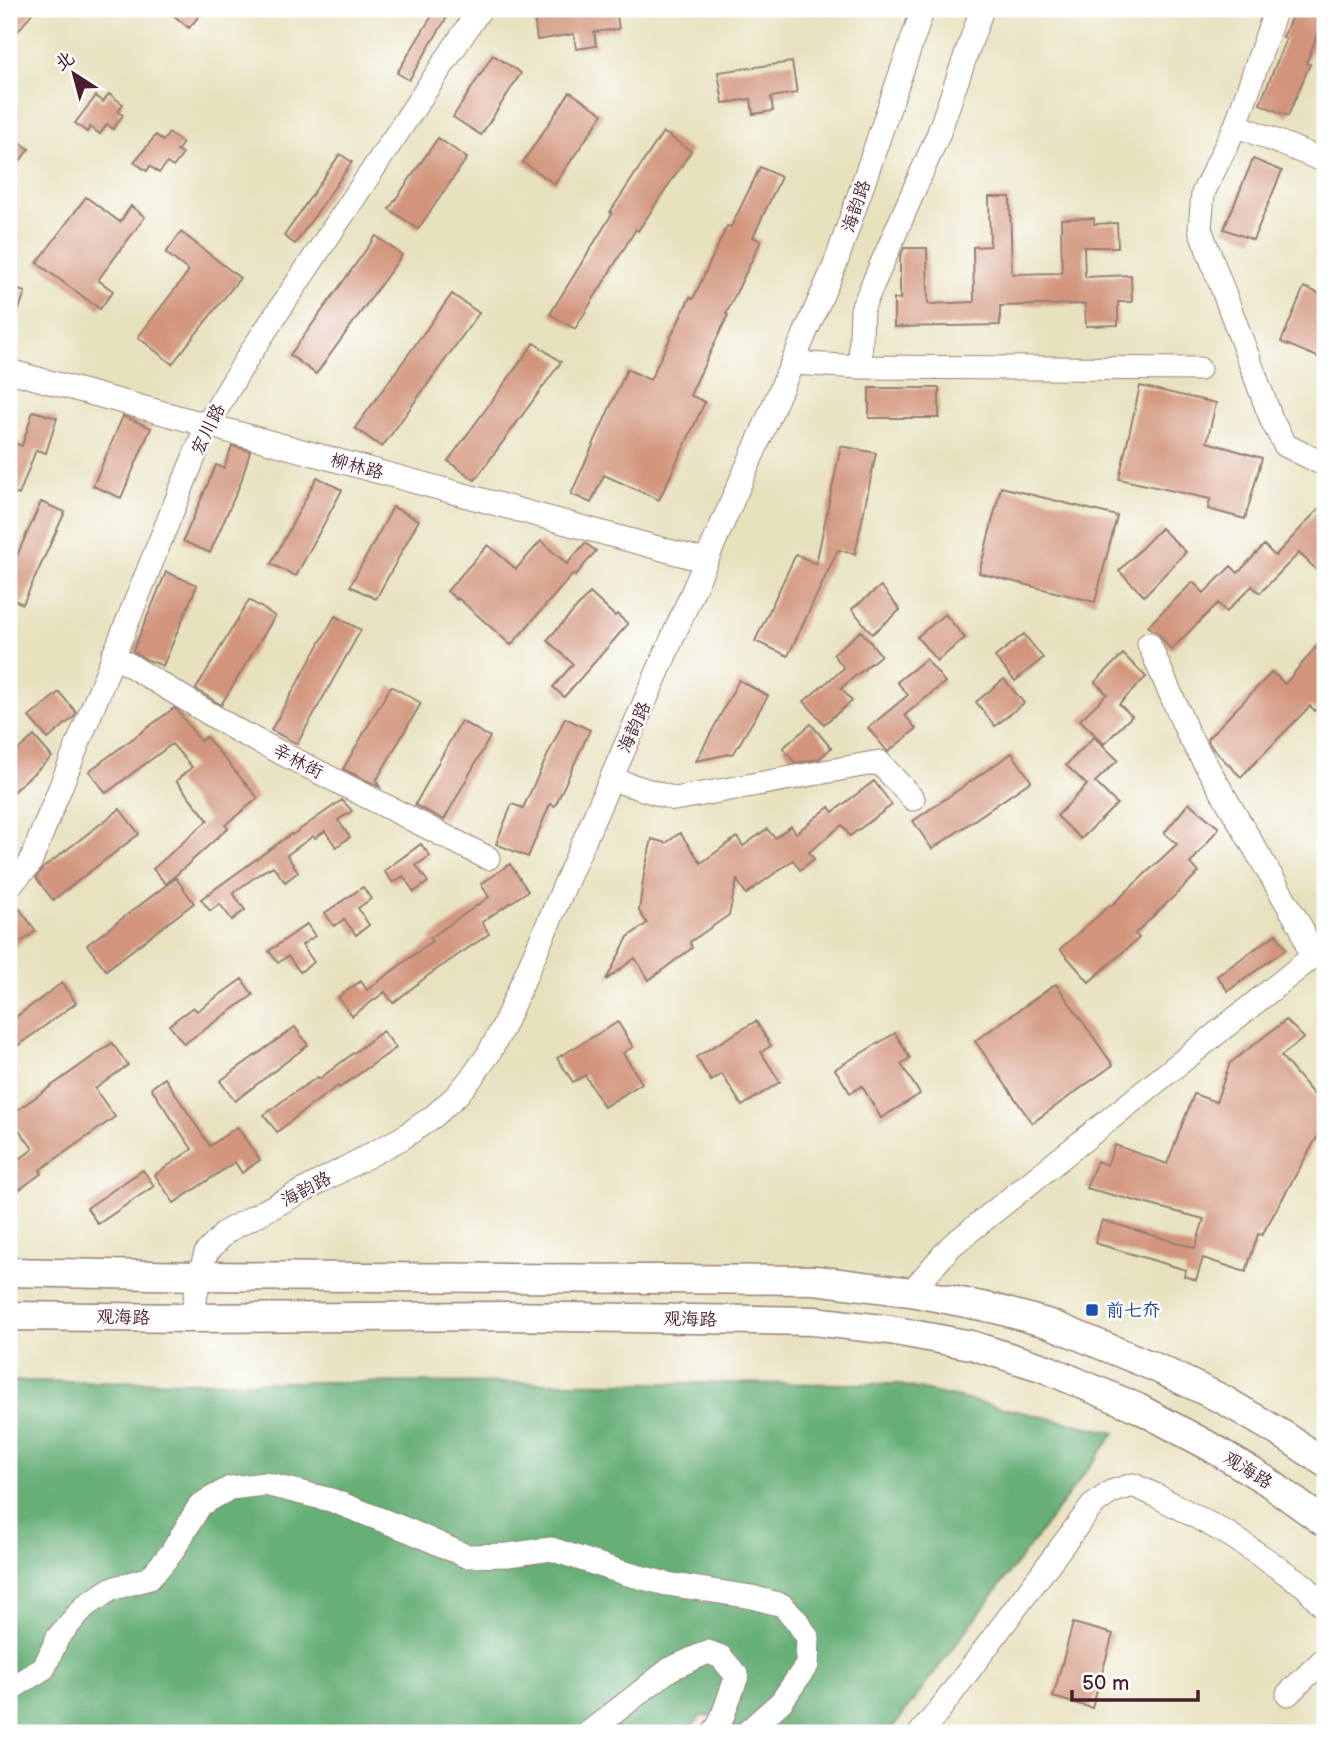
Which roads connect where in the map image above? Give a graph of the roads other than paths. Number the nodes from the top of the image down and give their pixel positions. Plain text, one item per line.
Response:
1 (480, 9) edge
2 (923, 9) edge
3 (982, 9) edge
4 (1276, 9) edge
5 (1236, 125) junction
6 (1325, 161) edge
7 (792, 363) junction
8 (860, 367) junction
9 (1199, 369) dead end
10 (9, 371) edge
11 (207, 425) junction
12 (1325, 464) edge
13 (706, 561) junction
14 (1149, 644) dead end
15 (113, 655) junction
16 (611, 779) junction
17 (913, 799) dead end
18 (488, 858) dead end
19 (9, 886) edge
20 (1318, 965) edge
21 (9, 1272) edge
22 (199, 1276) junction
23 (911, 1292) junction
24 (9, 1316) edge
25 (192, 1318) junction
26 (1325, 1464) edge
27 (1325, 1522) edge
28 (1325, 1608) edge
29 (1325, 1658) edge
30 (9, 1690) edge
31 (1289, 1694) dead end
32 (588, 1733) edge
33 (713, 1733) edge
34 (746, 1733) edge
35 (920, 1733) edge

1 - 11 street, 宏川路
2 - 7 street, 海韵路
3 - 8 street
4 - 5 street
5 - 6 street
5 - 12 street
7 - 8 street
7 - 13 street, 海韵路
8 - 9 street
10 - 11 street, 柳林路
11 - 13 street, 柳林路
11 - 15 street, 宏川路
13 - 16 street, 海韵路
14 - 20 street
15 - 18 street, 辛林街
15 - 19 street, 宏川路
16 - 17 street
16 - 22 street, 海韵路
20 - 23 street
21 - 22 main road
22 - 23 main road
22 - 25 street, 海韵路
23 - 26 main road
24 - 25 main road, 观海路
25 - 27 main road, 观海路
28 - 35 street
29 - 31 street
30 - 34 street
32 - 33 street

